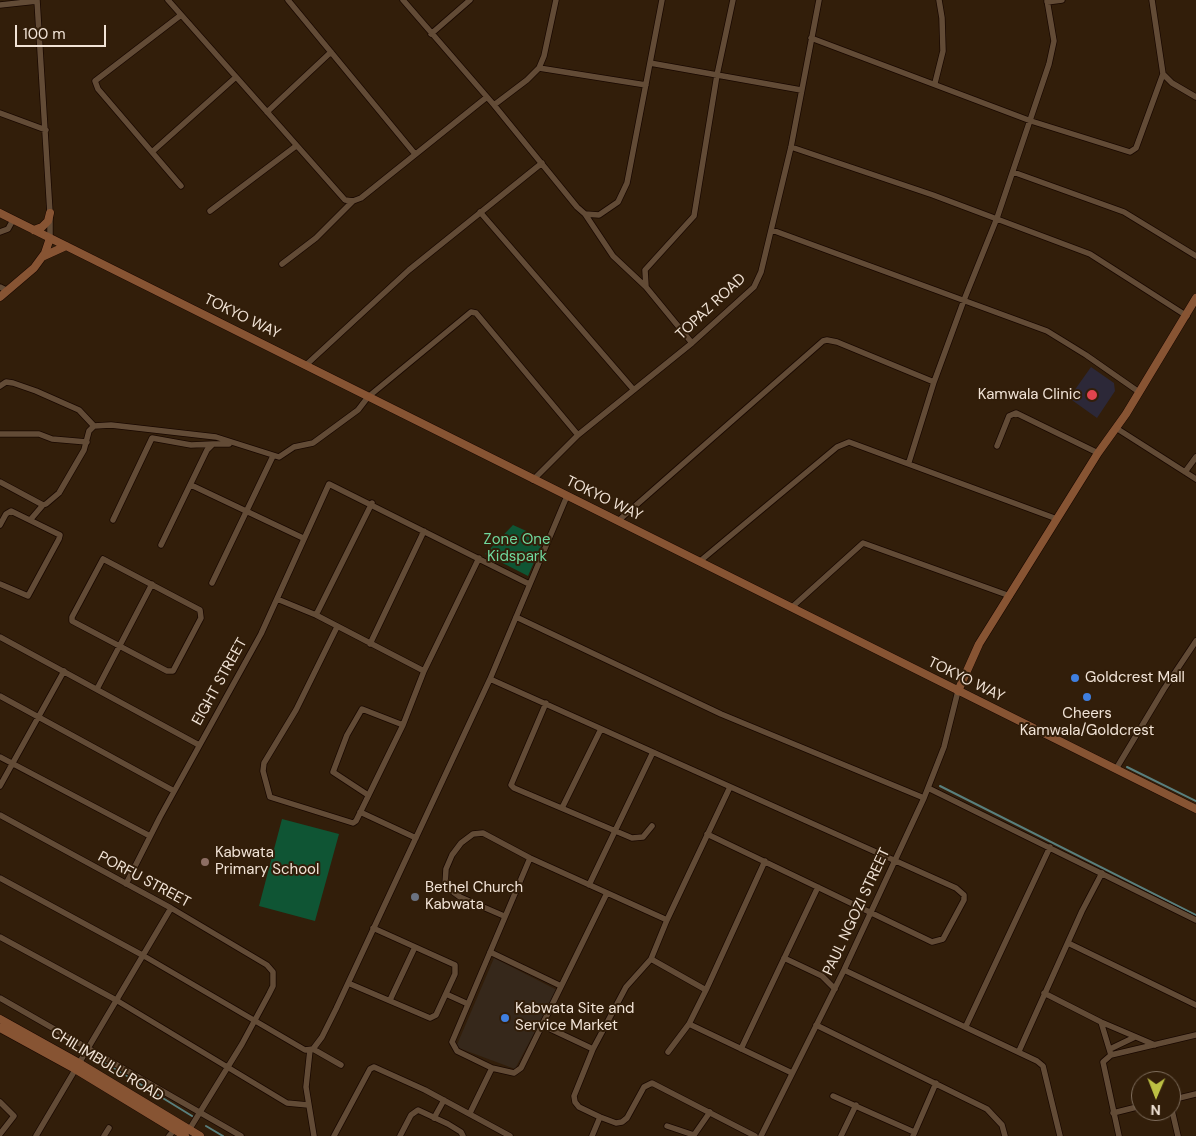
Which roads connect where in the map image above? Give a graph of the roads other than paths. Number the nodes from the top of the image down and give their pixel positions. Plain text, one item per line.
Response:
1 (37, 0) edge
2 (168, 0) edge
3 (288, 0) edge
4 (402, 0) edge
5 (470, 0) edge
6 (556, 0) edge
7 (662, 0) edge
8 (732, 0) edge
9 (819, 0) edge
10 (939, 0) edge
11 (1062, 0) edge
12 (1152, 0) edge
13 (1047, 1) edge
14 (0, 5) edge
15 (181, 15) junction
16 (432, 34) junction
17 (811, 38) junction
18 (331, 52) junction
19 (650, 63) junction
20 (539, 68) junction
21 (1163, 74) junction
22 (717, 75) junction
23 (236, 77) junction
24 (935, 83) junction
25 (646, 85) junction
26 (801, 90) junction
27 (487, 97) junction
28 (1196, 97) edge
29 (494, 105) junction
30 (267, 112) junction
31 (0, 113) edge
32 (1031, 121) junction
33 (46, 130) junction
34 (296, 146) junction
35 (791, 147) junction
36 (152, 152) junction
37 (415, 154) junction
38 (542, 162) junction
39 (1013, 172) junction
40 (182, 186) dead end
41 (353, 201) junction
42 (210, 211) dead end
43 (480, 212) junction
44 (0, 213) edge
45 (50, 213) junction
46 (585, 214) junction
47 (996, 218) junction
48 (13, 220) junction
49 (34, 230) junction
50 (772, 230) junction
51 (0, 232) edge
52 (42, 234) junction
53 (50, 238) junction
54 (66, 246) junction
55 (1196, 256) edge
56 (42, 257) junction
57 (282, 264) dead end
58 (646, 286) junction
59 (4, 289) edge
60 (0, 297) edge
61 (1196, 298) edge
62 (964, 300) junction
63 (1194, 307) edge
64 (1187, 316) junction
65 (692, 343) junction
66 (306, 365) junction
67 (934, 382) junction
68 (0, 386) edge
69 (633, 389) junction
70 (1139, 392) junction
71 (368, 397) junction
72 (94, 426) junction
73 (1116, 428) junction
74 (0, 434) edge
75 (578, 435) junction
76 (87, 442) junction
77 (213, 444) junction
78 (240, 445) junction
79 (996, 446) dead end
80 (1098, 453) junction
81 (273, 456) junction
82 (1196, 456) edge
83 (909, 462) junction
84 (1185, 472) junction
85 (1196, 478) edge
86 (533, 480) junction
87 (0, 482) edge
88 (191, 485) junction
89 (567, 496) junction
90 (43, 504) junction
91 (372, 504) junction
92 (247, 511) junction
93 (1057, 519) junction
94 (32, 520) junction
95 (113, 520) dead end
96 (618, 520) junction
97 (0, 525) edge
98 (424, 531) junction
99 (303, 538) junction
100 (162, 545) dead end
101 (479, 558) junction
102 (699, 562) junction
103 (212, 583) dead end
104 (0, 584) edge
105 (152, 584) junction
106 (529, 584) junction
107 (1010, 596) junction
108 (277, 599) junction
109 (791, 608) junction
110 (316, 616) junction
111 (516, 617) junction
112 (337, 626) junction
113 (0, 637) edge
114 (1196, 641) edge
115 (370, 644) junction
116 (119, 645) junction
117 (64, 671) junction
118 (424, 671) junction
119 (490, 680) junction
120 (96, 689) junction
121 (958, 691) junction
122 (0, 696) edge
123 (546, 703) junction
124 (39, 717) junction
125 (403, 725) junction
126 (601, 728) junction
127 (199, 745) junction
128 (653, 752) junction
129 (0, 757) edge
130 (12, 764) junction
131 (1116, 769) junction
132 (0, 786) edge
133 (730, 787) junction
134 (928, 788) junction
135 (174, 791) junction
136 (368, 795) junction
137 (924, 798) junction
138 (562, 808) junction
139 (1196, 809) edge
140 (360, 812) junction
141 (0, 815) edge
142 (652, 826) dead end
143 (615, 831) junction
144 (707, 834) junction
145 (150, 836) junction
146 (416, 838) junction
147 (1050, 847) junction
148 (530, 858) junction
149 (894, 860) junction
150 (765, 861) junction
151 (1102, 873) junction
152 (0, 878) edge
153 (126, 884) junction
154 (589, 885) junction
155 (818, 887) junction
156 (607, 893) junction
157 (171, 908) junction
158 (871, 912) junction
159 (504, 916) junction
160 (667, 920) junction
161 (1196, 920) edge
162 (373, 928) junction
163 (0, 937) edge
164 (1068, 943) junction
165 (415, 947) junction
166 (490, 952) junction
167 (144, 956) junction
168 (784, 958) junction
169 (652, 959) junction
170 (844, 970) junction
171 (348, 983) junction
172 (561, 986) junction
173 (835, 989) junction
174 (706, 990) junction
175 (1044, 993) junction
176 (446, 994) junction
177 (0, 998) edge
178 (116, 1000) junction
179 (390, 1000) junction
180 (468, 1004) junction
181 (1196, 1005) edge
182 (0, 1019) edge
183 (254, 1021) junction
184 (1101, 1022) junction
185 (689, 1024) junction
186 (542, 1025) junction
187 (816, 1025) junction
188 (966, 1026) junction
189 (0, 1028) edge
190 (1196, 1035) edge
191 (1135, 1037) junction
192 (1155, 1045) junction
193 (88, 1046) junction
194 (741, 1048) junction
195 (593, 1049) junction
196 (312, 1050) junction
197 (1018, 1050) junction
198 (668, 1052) dead end
199 (1111, 1052) junction
200 (341, 1065) dead end
201 (77, 1066) junction
202 (227, 1066) junction
203 (492, 1068) junction
204 (792, 1073) junction
205 (936, 1083) junction
206 (1196, 1094) edge
207 (833, 1096) dead end
208 (1181, 1098) edge
209 (444, 1100) junction
210 (0, 1102) edge
211 (308, 1105) junction
212 (856, 1105) junction
213 (1131, 1109) edge
214 (200, 1111) junction
215 (470, 1112) junction
216 (710, 1112) junction
217 (1114, 1113) junction
218 (600, 1117) junction
219 (434, 1118) junction
220 (1174, 1121) edge
221 (667, 1126) dead end
222 (110, 1128) dead end
223 (175, 1129) junction
224 (187, 1133) edge
225 (0, 1134) edge
226 (913, 1134) edge
227 (36, 1136) edge
228 (104, 1136) edge
229 (169, 1136) edge
230 (200, 1136) edge
231 (242, 1136) edge
232 (314, 1136) edge
233 (334, 1136) edge
234 (400, 1136) edge
235 (462, 1136) edge
236 (510, 1136) edge
237 (592, 1136) edge
238 (754, 1136) edge
239 (760, 1136) edge
240 (841, 1136) edge
241 (1005, 1136) edge
242 (1060, 1136) edge
243 (1119, 1136) edge
244 (1178, 1136) edge

1 - 14 street
1 - 33 street
2 - 15 street
3 - 18 street
4 - 16 street
5 - 16 street
6 - 20 street
7 - 19 street
8 - 22 street
9 - 17 street, TOPAZ ROAD
10 - 24 street
11 - 13 street
12 - 21 street
13 - 32 street
15 - 23 street
15 - 36 street
16 - 27 street
17 - 24 street
17 - 26 street, TOPAZ ROAD
18 - 30 street
18 - 37 street
19 - 22 street
19 - 25 street
20 - 25 street
20 - 29 street
21 - 28 street
21 - 32 street
22 - 26 street
22 - 58 street
23 - 30 street
23 - 36 street
24 - 32 street
25 - 46 street
26 - 35 street, TOPAZ ROAD
27 - 29 street
27 - 37 street
29 - 38 street
30 - 34 street
31 - 33 street
32 - 39 street
33 - 45 street
34 - 41 street
34 - 42 street
35 - 47 street
35 - 50 street, TOPAZ ROAD
36 - 40 street
37 - 41 street
38 - 43 street
38 - 46 street
39 - 47 street
39 - 55 street
41 - 57 street
43 - 66 street
43 - 69 street
44 - 48 main road, TOKYO WAY
45 - 49 main road
45 - 53 street
46 - 58 street
47 - 62 street
47 - 64 street
48 - 49 main road, TOKYO WAY
48 - 51 street
49 - 52 main road, TOKYO WAY
50 - 62 street
50 - 65 street, TOPAZ ROAD
52 - 53 main road, TOKYO WAY
52 - 56 main road
53 - 54 main road, TOKYO WAY
53 - 56 main road
54 - 56 main road
54 - 66 main road, TOKYO WAY
56 - 59 main road
58 - 65 street
59 - 60 main road
61 - 63 main road
62 - 67 street
62 - 70 street
63 - 64 main road
64 - 70 main road
65 - 69 street, TOPAZ ROAD
66 - 71 main road, TOKYO WAY
67 - 83 street
67 - 96 street
68 - 72 street
69 - 75 street, TOPAZ ROAD
70 - 73 main road
71 - 75 street
71 - 81 street
71 - 86 main road, TOKYO WAY
72 - 76 street
72 - 78 street
73 - 80 main road
73 - 84 street
74 - 76 street
75 - 86 street, TOPAZ ROAD
76 - 90 street
77 - 78 street
77 - 88 street
77 - 95 street
78 - 81 street
79 - 80 street
80 - 93 main road
81 - 92 street
82 - 84 street
83 - 93 street
83 - 102 street
84 - 85 street
86 - 89 main road, TOKYO WAY
87 - 90 street
88 - 92 street
88 - 100 street
89 - 96 main road, TOKYO WAY
89 - 106 street
90 - 94 street
91 - 98 street
91 - 99 street, EIGHT STREET
91 - 110 street
92 - 99 street
92 - 103 street
93 - 107 main road
94 - 97 street
94 - 104 street
96 - 102 main road, TOKYO WAY
98 - 101 street
98 - 115 street
99 - 108 street, EIGHT STREET
101 - 106 street
101 - 118 street
102 - 109 main road, TOKYO WAY
105 - 116 street
105 - 116 street
105 - 116 street
106 - 111 street
107 - 109 street
107 - 121 main road
108 - 110 street
108 - 127 street, EIGHT STREET
109 - 121 main road, TOKYO WAY
110 - 112 street
111 - 119 street
111 - 137 street
112 - 115 street
112 - 140 street
113 - 117 street
114 - 131 street
115 - 118 street
116 - 120 street
117 - 120 street
117 - 124 street
118 - 125 street
119 - 123 street
119 - 146 street
120 - 127 street
121 - 131 main road, TOKYO WAY
121 - 134 street, PAUL NGOZI STREET
122 - 124 street
123 - 126 street
123 - 138 street
124 - 130 street
124 - 135 street
125 - 136 street
125 - 136 street
126 - 128 street
126 - 138 street
127 - 135 street, EIGHT STREET
128 - 133 street
128 - 143 street
129 - 130 street
130 - 132 street
130 - 145 street
131 - 139 main road, TOKYO WAY
133 - 144 street
133 - 149 street
134 - 137 street, PAUL NGOZI STREET
134 - 147 street
135 - 145 street, EIGHT STREET
136 - 140 street
137 - 149 street, PAUL NGOZI STREET
138 - 143 street
140 - 146 street
141 - 153 street, PORFU STREET
142 - 143 street
143 - 154 street
144 - 150 street
144 - 160 street
145 - 153 street, EIGHT STREET
146 - 162 street
147 - 151 street
147 - 188 street
148 - 154 street
148 - 159 street
148 - 159 street
149 - 158 street, PAUL NGOZI STREET
149 - 158 street
150 - 155 street
150 - 174 street
151 - 161 street
151 - 164 street
152 - 167 street
153 - 157 street, PORFU STREET
154 - 156 street
155 - 158 street
155 - 168 street
156 - 160 street
156 - 172 street
157 - 167 street
157 - 183 street, PORFU STREET
158 - 170 street, PAUL NGOZI STREET
159 - 166 street
160 - 169 street
162 - 165 street
162 - 171 street
163 - 178 street
164 - 175 street
164 - 181 street
165 - 176 street
165 - 179 street
166 - 172 street
166 - 180 street
167 - 178 street
167 - 183 street
168 - 173 street
168 - 194 street
169 - 174 street
169 - 195 street
170 - 173 street, PAUL NGOZI STREET
170 - 188 street
171 - 179 street
171 - 196 street
172 - 186 street
173 - 187 street, PAUL NGOZI STREET
174 - 185 street
175 - 184 street
175 - 197 street
176 - 179 street
176 - 180 street
177 - 193 street
178 - 193 street
178 - 202 street
180 - 203 street
182 - 201 main road, CHILIMBULU ROAD
183 - 196 street
183 - 202 street
184 - 191 street
184 - 199 street
185 - 194 street
185 - 198 street
186 - 195 street
186 - 203 street
187 - 204 street, PAUL NGOZI STREET
187 - 205 street
188 - 197 street
189 - 201 main road, CHILIMBULU ROAD
190 - 192 street
191 - 192 street
191 - 199 street
192 - 199 street
193 - 201 street
193 - 214 street
194 - 204 street
195 - 218 street
196 - 200 street
196 - 211 street
197 - 242 street
199 - 217 street
201 - 223 main road, CHILIMBULU ROAD
201 - 224 main road, CHILIMBULU ROAD
201 - 227 street
202 - 211 street
202 - 214 street
203 - 215 street
204 - 239 street, PAUL NGOZI STREET
205 - 226 street
205 - 241 street
206 - 208 street
207 - 212 street
209 - 215 street
209 - 219 street
209 - 233 street
210 - 225 street
211 - 232 street
212 - 226 street
212 - 240 street
213 - 217 street
214 - 224 street
214 - 231 street
215 - 236 street
216 - 218 street
216 - 221 street
216 - 238 street
217 - 243 street
218 - 237 street
219 - 234 street
219 - 235 street
220 - 244 street
222 - 228 street
223 - 224 main road, CHILIMBULU ROAD
223 - 229 street
224 - 230 main road, CHILIMBULU ROAD

